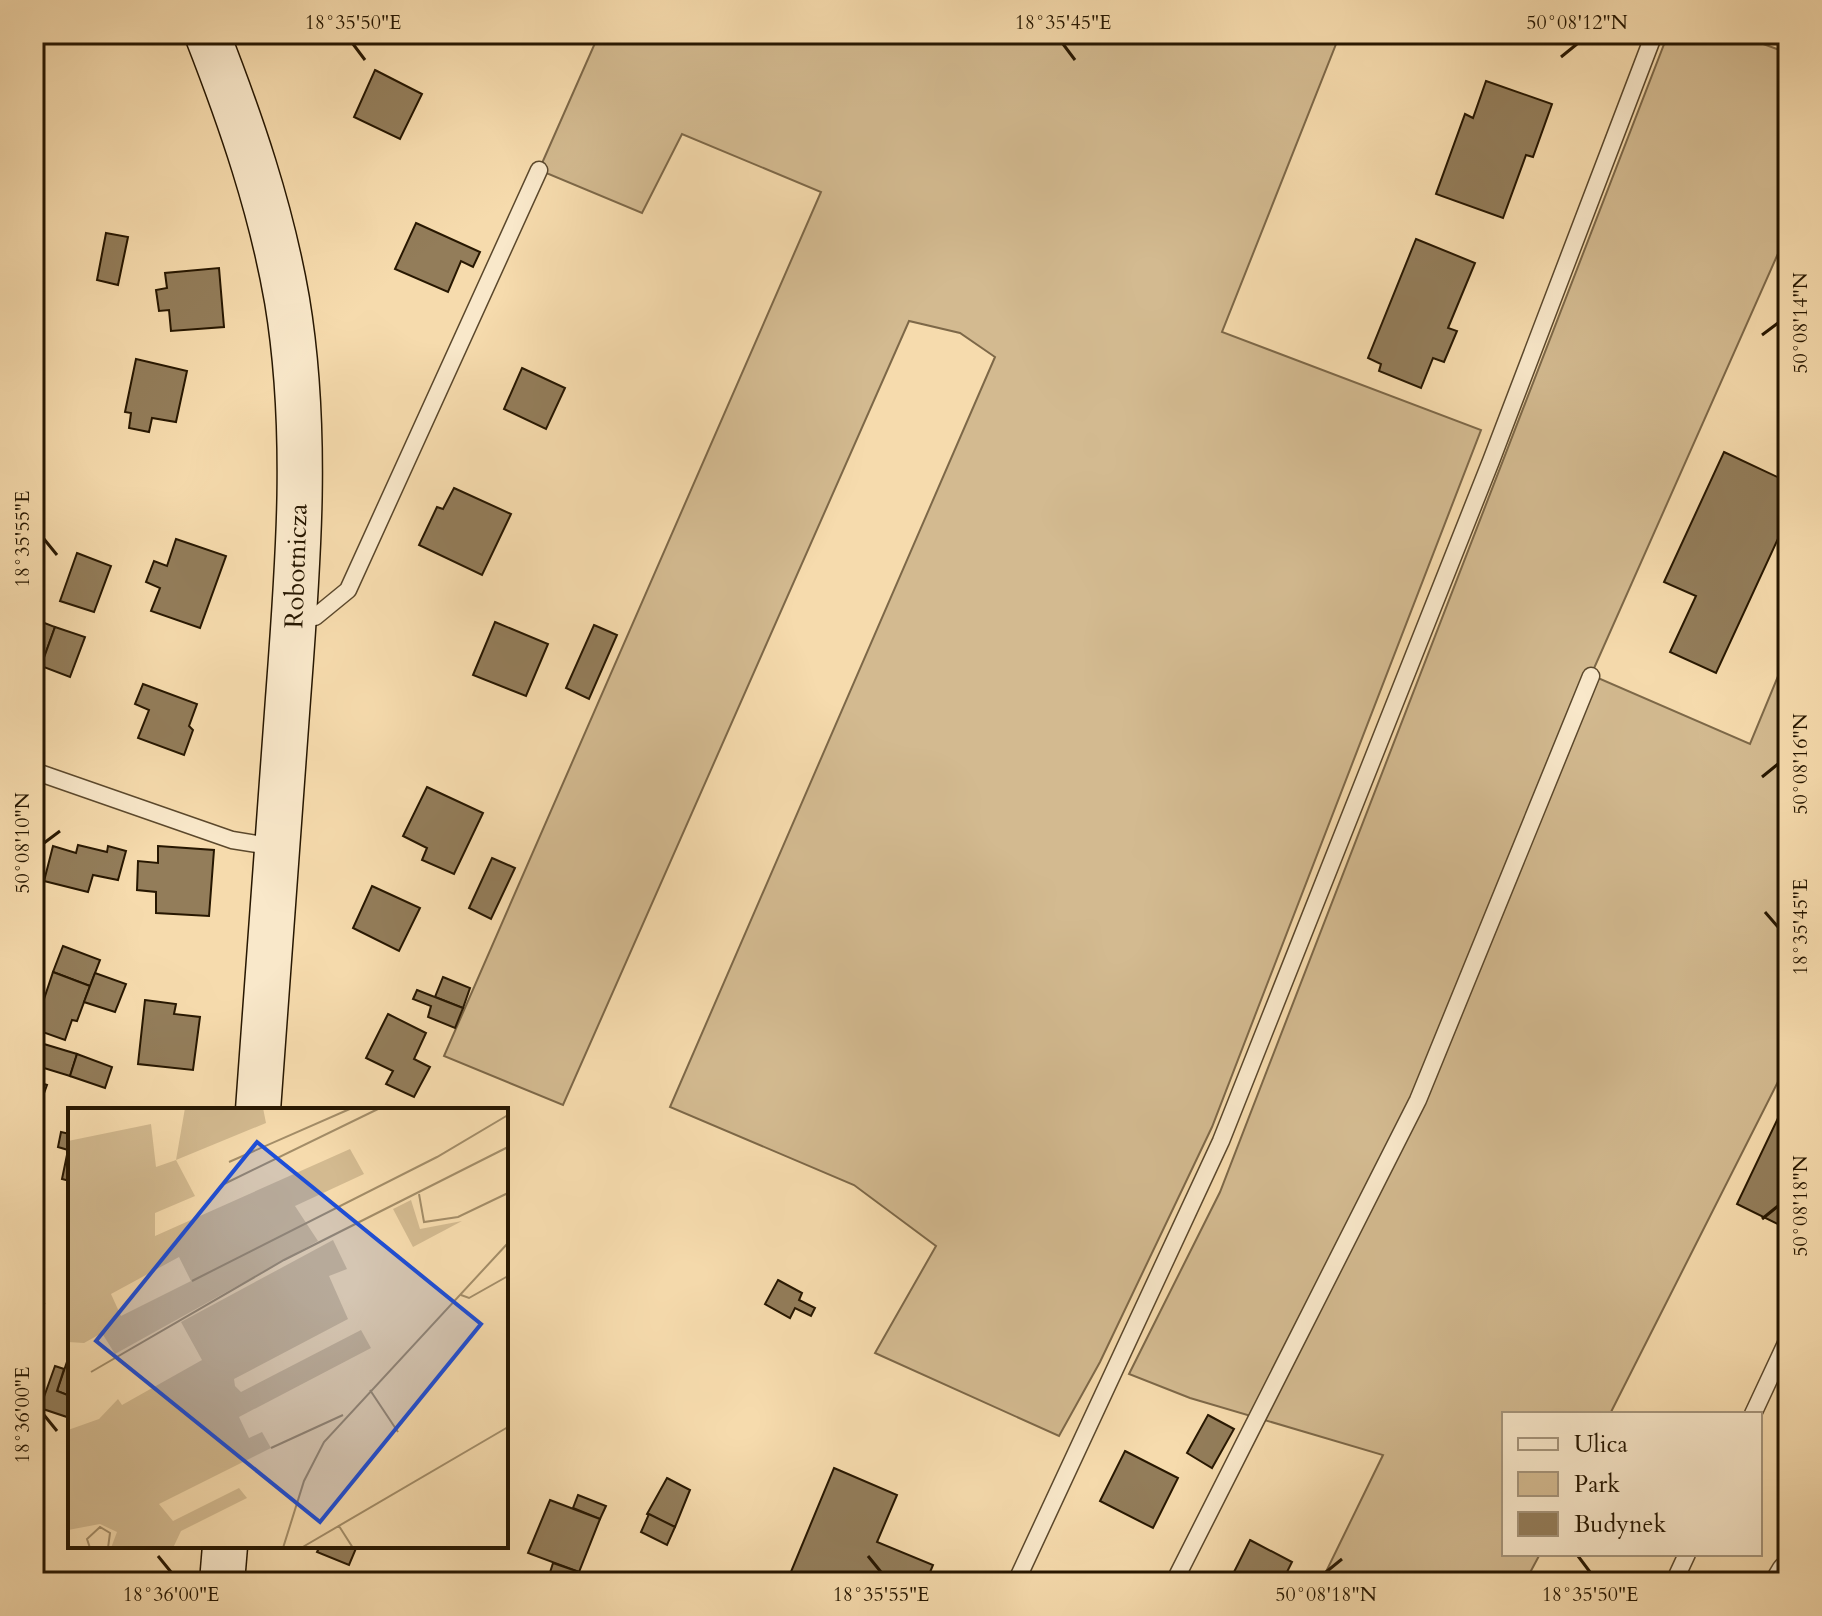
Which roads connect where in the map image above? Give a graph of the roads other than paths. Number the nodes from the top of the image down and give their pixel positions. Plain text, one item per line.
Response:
1 (207, 34) edge
2 (1654, 34) edge
3 (539, 170) dead end
4 (315, 617) dead end
5 (1591, 676) dead end
6 (34, 771) edge
7 (278, 847) junction
8 (258, 1108) edge
9 (1788, 1339) edge
10 (1754, 1412) edge
11 (225, 1548) edge
12 (1686, 1556) edge
13 (1788, 1572) edge
14 (222, 1582) edge
15 (1016, 1582) edge
16 (1174, 1582) edge
17 (1674, 1582) edge
18 (1782, 1582) edge

1 - 7 street, Robotnicza
2 - 15 lane
3 - 4 lane
5 - 16 lane
6 - 7 lane
7 - 8 street, Robotnicza
9 - 10 lane
11 - 14 street
12 - 17 lane
13 - 18 street

